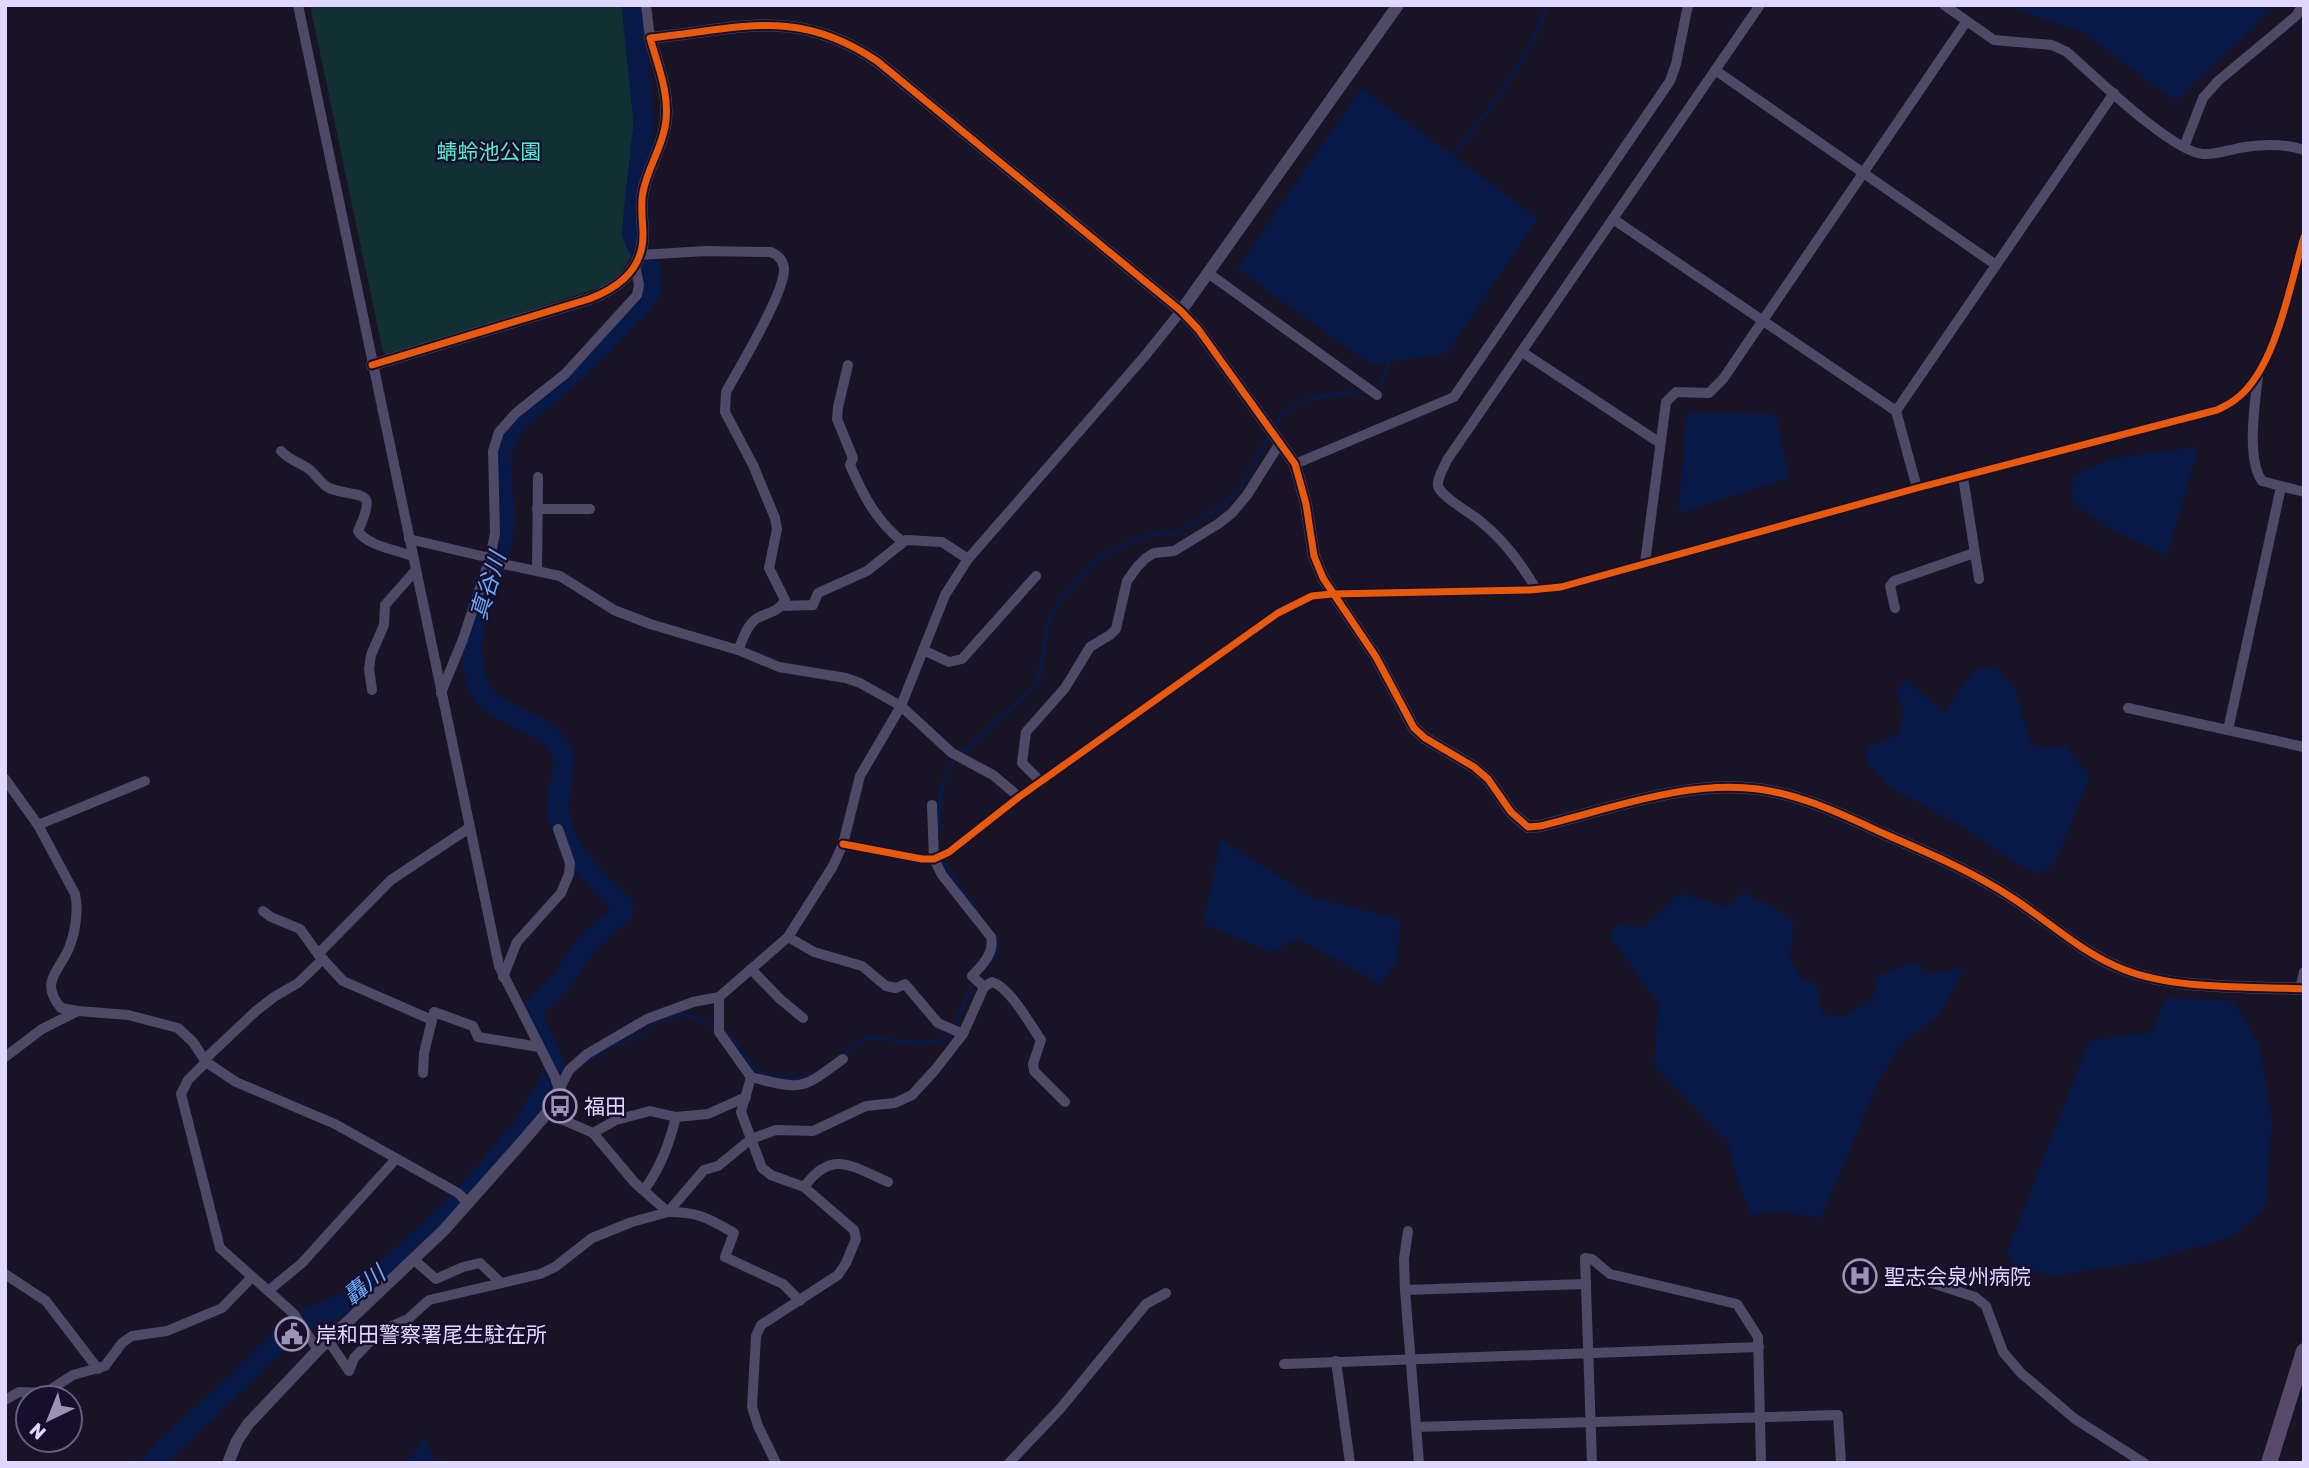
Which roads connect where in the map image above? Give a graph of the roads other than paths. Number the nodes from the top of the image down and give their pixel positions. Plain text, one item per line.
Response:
1 (298, 5) edge
2 (646, 5) edge
3 (1398, 5) edge
4 (1688, 5) edge
5 (1760, 5) edge
6 (1944, 5) edge
7 (2304, 5) edge
8 (1966, 22) junction
9 (650, 38) junction
10 (1715, 71) junction
11 (2114, 93) junction
12 (2184, 148) junction
13 (2304, 150) edge
14 (1864, 173) junction
15 (1613, 219) junction
16 (2304, 237) edge
17 (638, 260) junction
18 (1996, 265) junction
19 (1208, 273) junction
20 (1181, 311) junction
21 (1762, 322) junction
22 (1522, 352) junction
23 (372, 365) junction
24 (848, 365) dead end
25 (2258, 373) junction
26 (1377, 395) dead end
27 (1896, 411) junction
28 (1280, 443) junction
29 (1660, 443) junction
30 (281, 451) dead end
31 (1295, 464) junction
32 (538, 477) dead end
33 (1963, 477) junction
34 (2281, 487) junction
35 (1917, 488) junction
36 (2304, 492) edge
37 (537, 509) junction
38 (590, 509) dead end
39 (409, 539) junction
40 (903, 542) junction
41 (1974, 554) junction
42 (412, 556) junction
43 (489, 559) junction
44 (968, 559) junction
45 (1645, 564) junction
46 (415, 571) junction
47 (537, 571) junction
48 (1036, 576) dead end
49 (1979, 579) dead end
50 (1536, 590) junction
51 (1332, 594) junction
52 (782, 606) junction
53 (1895, 608) dead end
54 (738, 650) junction
55 (923, 650) junction
56 (372, 690) dead end
57 (441, 693) junction
58 (901, 706) junction
59 (2128, 708) dead end
60 (2228, 730) junction
61 (2304, 747) edge
62 (5, 779) edge
63 (145, 781) dead end
64 (1041, 782) junction
65 (1019, 797) junction
66 (932, 805) dead end
67 (38, 825) junction
68 (469, 828) junction
69 (558, 829) dead end
70 (843, 844) junction
71 (934, 859) junction
72 (263, 911) dead end
73 (788, 937) junction
74 (320, 957) junction
75 (751, 969) junction
76 (2304, 972) edge
77 (503, 977) junction
78 (984, 987) junction
79 (2302, 989) edge
80 (719, 997) junction
81 (78, 1011) junction
82 (803, 1018) dead end
83 (432, 1020) junction
84 (963, 1034) junction
85 (539, 1047) junction
86 (5, 1057) edge
87 (844, 1059) dead end
88 (205, 1061) junction
89 (422, 1073) dead end
90 (751, 1077) junction
91 (558, 1084) junction
92 (746, 1097) junction
93 (1065, 1102) dead end
94 (547, 1113) junction
95 (676, 1116) junction
96 (593, 1133) junction
97 (751, 1139) junction
98 (395, 1160) junction
99 (888, 1182) dead end
100 (804, 1187) junction
101 (643, 1190) junction
102 (468, 1203) junction
103 (668, 1212) junction
104 (1408, 1231) dead end
105 (413, 1259) junction
106 (5, 1274) edge
107 (252, 1277) junction
108 (1929, 1282) dead end
109 (501, 1283) junction
110 (1586, 1284) junction
111 (1405, 1290) junction
112 (268, 1291) junction
113 (1166, 1293) dead end
114 (800, 1301) junction
115 (328, 1340) junction
116 (1759, 1347) junction
117 (318, 1350) junction
118 (2304, 1350) edge
119 (1588, 1353) junction
120 (1411, 1360) junction
121 (1336, 1361) junction
122 (1284, 1364) dead end
123 (98, 1370) junction
124 (5, 1400) edge
125 (1760, 1416) junction
126 (1591, 1423) junction
127 (1416, 1427) junction
128 (228, 1463) edge
129 (776, 1463) edge
130 (1009, 1463) edge
131 (1350, 1463) edge
132 (1419, 1463) edge
133 (1592, 1463) edge
134 (1762, 1463) edge
135 (1841, 1463) edge
136 (2144, 1463) edge
137 (2269, 1463) edge

1 - 23 street
2 - 9 street
3 - 19 street
4 - 31 street
5 - 10 street
6 - 8 street
7 - 12 street
8 - 11 street
8 - 14 street
9 - 17 street
9 - 20 street
10 - 14 street
10 - 15 street
11 - 12 street
11 - 18 street
12 - 13 street
14 - 18 street
14 - 21 street
15 - 21 street
15 - 22 street
16 - 25 street
17 - 23 street
17 - 43 street
17 - 52 street
18 - 27 street
19 - 20 street
19 - 26 street
20 - 28 street
20 - 44 street
21 - 27 street
21 - 29 street
22 - 29 street
22 - 50 street
23 - 39 street
24 - 40 street
25 - 33 street
25 - 34 street
27 - 35 street
28 - 31 street
28 - 64 street
29 - 45 street
30 - 42 street
31 - 51 street
32 - 37 street
33 - 35 street
33 - 41 street
34 - 36 street
34 - 60 street
35 - 45 street
37 - 38 street
37 - 47 street
39 - 42 street
39 - 43 street
40 - 44 street
40 - 52 street
41 - 49 street
41 - 53 street
42 - 46 street
43 - 47 street
43 - 57 street
44 - 55 street
45 - 50 street
46 - 56 street
46 - 57 street
47 - 54 street
48 - 55 street
50 - 51 street
51 - 64 street
51 - 79 street
52 - 54 street
54 - 58 street
55 - 58 street
57 - 68 street
58 - 65 street
58 - 70 street
59 - 60 street
60 - 61 street
62 - 67 street
63 - 67 street
64 - 65 street
65 - 71 street
66 - 71 street
67 - 81 street
68 - 74 street
68 - 77 street
69 - 77 street
70 - 71 street
70 - 73 street
71 - 78 street
72 - 74 street
73 - 75 street
73 - 84 street
74 - 83 street
74 - 88 street
75 - 80 street
75 - 82 street
76 - 79 street
77 - 85 street
78 - 84 street
78 - 93 street
80 - 90 street
80 - 91 street
81 - 86 street
81 - 88 street
83 - 85 street
83 - 89 street
84 - 97 street
85 - 91 street
87 - 90 street
88 - 98 street
88 - 107 street
90 - 92 street
91 - 94 street
92 - 95 street
92 - 97 street
94 - 96 street
94 - 102 street
95 - 96 street
95 - 101 street
96 - 101 street
97 - 100 street
97 - 103 street
98 - 102 street
98 - 112 street
99 - 100 street
100 - 114 street
101 - 103 street
102 - 105 street
103 - 109 street
103 - 114 street
104 - 111 street
105 - 109 street
105 - 115 street
106 - 123 street
107 - 112 street
107 - 123 street
108 - 136 street
109 - 115 street
110 - 111 street
110 - 116 street
110 - 119 street
111 - 120 street
112 - 117 street
113 - 130 street
114 - 129 street
115 - 117 street
116 - 119 street
116 - 125 street
117 - 128 street
118 - 137 main road
119 - 120 street
119 - 126 street
120 - 121 street
120 - 127 street
121 - 122 street
121 - 131 street
123 - 124 street
125 - 126 street
125 - 134 street
125 - 135 street
126 - 127 street
126 - 133 street
127 - 132 street

